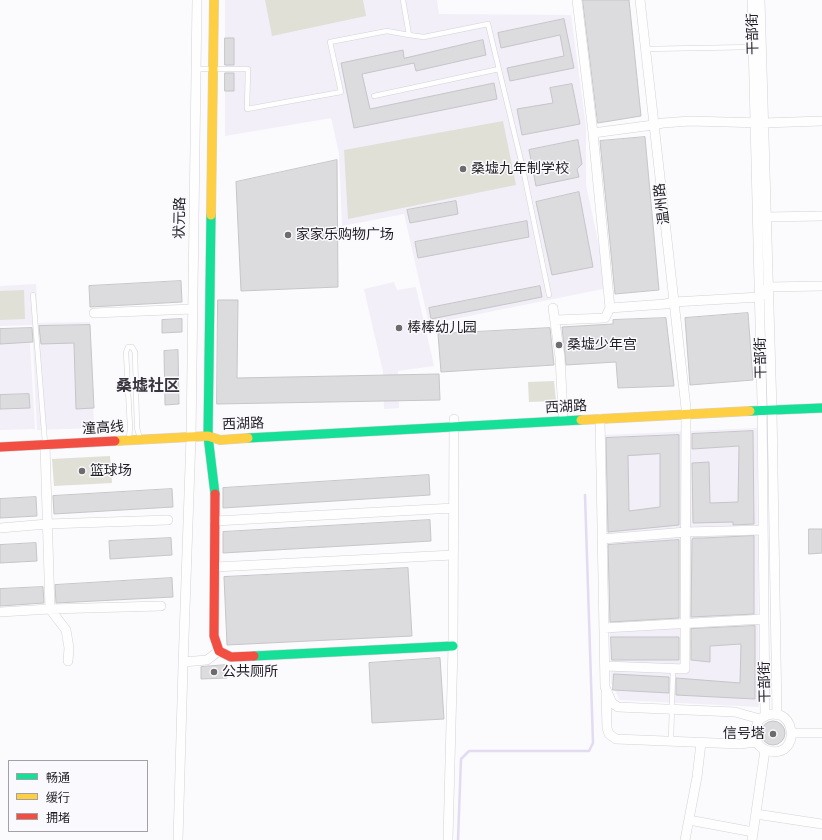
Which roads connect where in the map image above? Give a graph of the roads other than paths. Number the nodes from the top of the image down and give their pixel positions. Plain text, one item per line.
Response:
1 (197, 0) edge
2 (214, 0) edge
3 (403, 0) edge
4 (577, 0) edge
5 (640, 0) edge
6 (752, 0) edge
7 (760, 0) edge
8 (409, 35) junction
9 (753, 47) junction
10 (645, 49) junction
11 (196, 69) junction
12 (213, 69) junction
13 (499, 69) junction
14 (374, 96) dead end
15 (822, 121) edge
16 (759, 123) junction
17 (653, 125) junction
18 (592, 132) junction
19 (822, 216) edge
20 (766, 218) junction
21 (822, 286) edge
22 (768, 287) junction
23 (549, 294) dead end
24 (33, 295) dead end
25 (760, 297) junction
26 (674, 302) junction
27 (553, 308) dead end
28 (610, 308) junction
29 (193, 309) junction
30 (94, 313) dead end
31 (555, 320) junction
32 (822, 400) edge
33 (767, 406) junction
34 (822, 408) edge
35 (686, 411) junction
36 (563, 414) junction
37 (600, 419) junction
38 (454, 423) junction
39 (208, 436) junction
40 (191, 437) junction
41 (129, 440) junction
42 (140, 440) junction
43 (45, 445) junction
44 (0, 447) edge
45 (454, 508) junction
46 (168, 520) dead end
47 (215, 521) junction
48 (47, 524) junction
49 (0, 528) edge
50 (763, 530) junction
51 (686, 532) junction
52 (602, 539) junction
53 (453, 555) junction
54 (215, 567) junction
55 (161, 606) dead end
56 (50, 609) junction
57 (0, 612) edge
58 (764, 619) junction
59 (685, 624) junction
60 (604, 628) junction
61 (453, 646) junction
62 (219, 651) junction
63 (68, 661) dead end
64 (183, 662) junction
65 (605, 666) junction
66 (673, 669) junction
67 (605, 687) junction
68 (672, 710) junction
69 (777, 715) junction
70 (763, 718) junction
71 (792, 733) junction
72 (822, 733) edge
73 (671, 741) junction
74 (757, 742) junction
75 (701, 743) junction
76 (765, 750) junction
77 (756, 814) junction
78 (689, 820) junction
79 (822, 824) edge
80 (753, 836) edge
81 (178, 840) edge
82 (448, 840) edge
83 (686, 840) edge

1 - 11 street, 状元路
2 - 12 main road
3 - 8 lane
4 - 18 street
5 - 10 street, 温州路
6 - 9 street, 干部街
7 - 16 street, 干部街
8 - 12 lane
8 - 13 lane
9 - 10 lane
9 - 16 street, 干部街
10 - 17 street, 温州路
11 - 12 lane
11 - 29 street, 状元路
12 - 39 main road
13 - 14 lane
13 - 23 lane
15 - 16 street
16 - 17 street
16 - 20 street, 干部街
16 - 25 street, 干部街
17 - 18 street
17 - 26 street, 温州路
18 - 28 street
19 - 20 street
20 - 22 street, 干部街
21 - 22 street
22 - 25 street
22 - 33 street, 干部街
24 - 43 lane
25 - 26 street
25 - 33 street, 干部街
26 - 28 street
26 - 35 street, 温州路
27 - 31 street
28 - 31 street
29 - 30 street
29 - 40 street, 状元路
31 - 36 street
32 - 33 main road, 西湖路
33 - 34 main road, 西湖路
33 - 35 main road, 西湖路
33 - 50 street, 干部街
33 - 69 street, 干部街
35 - 36 main road, 西湖路
35 - 37 main road, 西湖路
35 - 51 street, 温州路
36 - 38 main road, 西湖路
37 - 38 main road, 西湖路
37 - 52 street
38 - 39 main road, 西湖路
38 - 45 street
39 - 40 main road, 潼高线
39 - 47 main road
40 - 42 main road, 潼高线
40 - 64 street, 状元路
41 - 42 main road, 潼高线
41 - 42 lane
41 - 43 main road, 潼高线
43 - 44 main road, 潼高线
43 - 48 street
45 - 47 street
45 - 53 street
46 - 48 street
47 - 54 main road
48 - 49 street
48 - 56 street
50 - 51 street
50 - 58 street, 干部街
51 - 52 street
51 - 59 street, 温州路
52 - 60 street
53 - 54 street
53 - 61 street
54 - 62 main road
55 - 56 street
56 - 57 street
56 - 63 street
58 - 59 street
58 - 70 street, 干部街
59 - 60 street
59 - 66 street, 温州路
60 - 65 street
61 - 62 main road
61 - 82 street
62 - 64 street
64 - 81 street, 状元路
65 - 66 street
65 - 67 street
66 - 68 lane
67 - 68 street
67 - 73 street
68 - 70 street
68 - 73 lane
69 - 70 street
69 - 71 street
70 - 74 street
71 - 72 street
71 - 76 street
73 - 75 street
74 - 75 street
74 - 76 street
75 - 78 street
76 - 77 street
77 - 79 street
77 - 80 street
78 - 80 street
78 - 83 street

